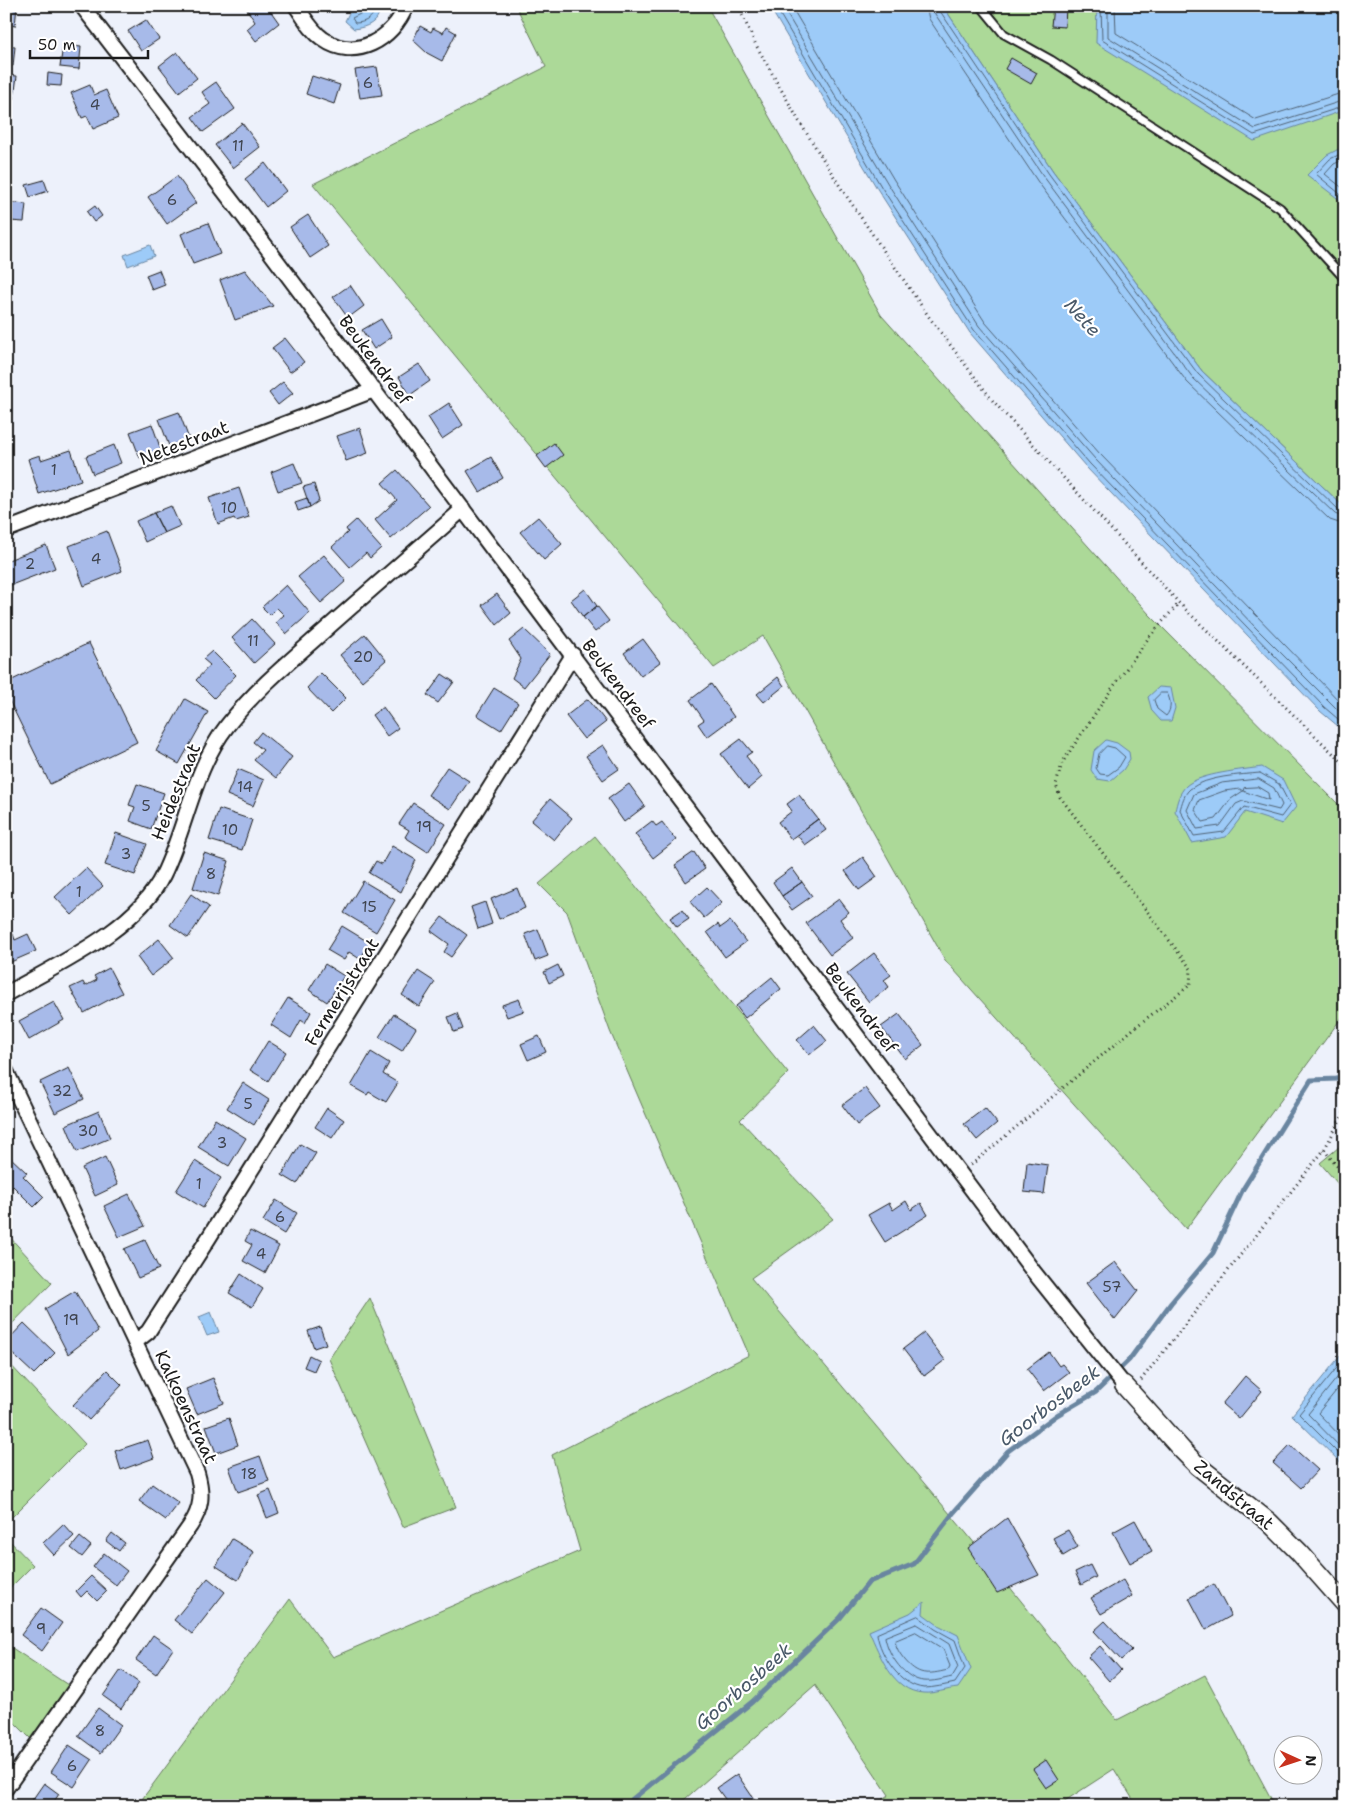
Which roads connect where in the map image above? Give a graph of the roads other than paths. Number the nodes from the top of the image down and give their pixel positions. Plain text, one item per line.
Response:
1 (82, 6) edge
2 (296, 6) edge
3 (406, 6) edge
4 (980, 6) edge
5 (1345, 279) edge
6 (374, 390) junction
7 (463, 509) junction
8 (6, 530) edge
9 (573, 655) junction
10 (6, 994) edge
11 (6, 1071) edge
12 (135, 1342) junction
13 (1128, 1388) joint
14 (1345, 1604) edge
15 (6, 1788) edge

1 - 6 street, Beukendreef
2 - 3 street
4 - 5 lane
6 - 7 street, Beukendreef
6 - 8 street, Netestraat
7 - 9 street, Beukendreef
7 - 10 street, Heidestraat
9 - 12 street, Fermerijstraat
9 - 13 street, Beukendreef
11 - 12 street, Kalkoenstraat
12 - 15 street, Kalkoenstraat
13 - 14 street, Zandstraat

